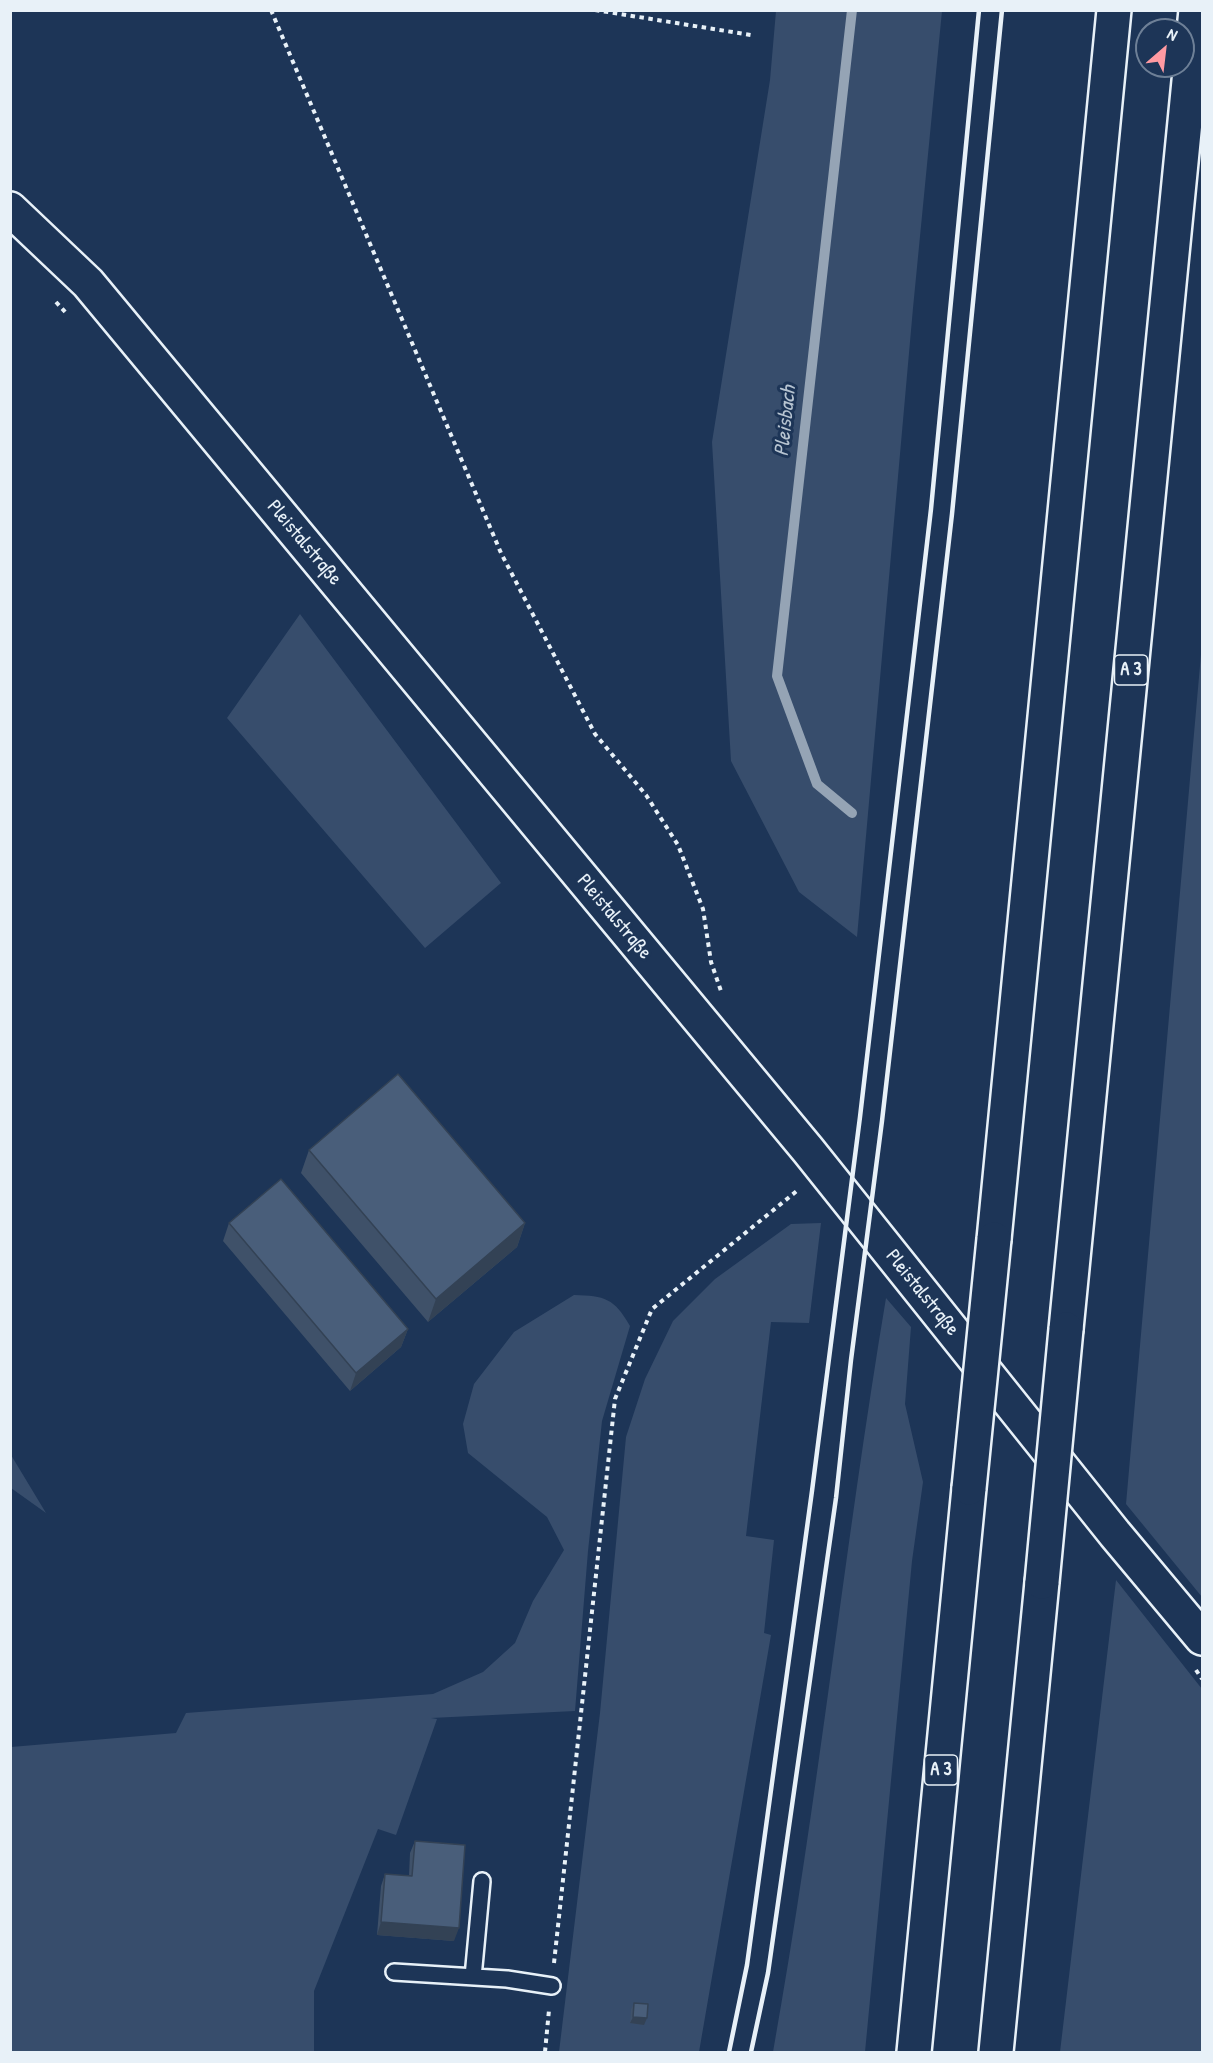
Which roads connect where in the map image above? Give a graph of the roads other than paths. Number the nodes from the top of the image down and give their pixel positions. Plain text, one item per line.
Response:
1 (1114, 10) edge
2 (1196, 10) edge
3 (10, 209) edge
4 (1203, 1638) edge
5 (482, 1881) dead end
6 (394, 1972) dead end
7 (473, 1977) junction
8 (552, 1986) road end
9 (914, 2052) edge
10 (996, 2052) edge

1 - 9 main road, A 3, bridge
2 - 10 main road, A 3, bridge
3 - 4 main road, Pleistalstraße
5 - 7 lane
6 - 7 lane
7 - 8 lane

